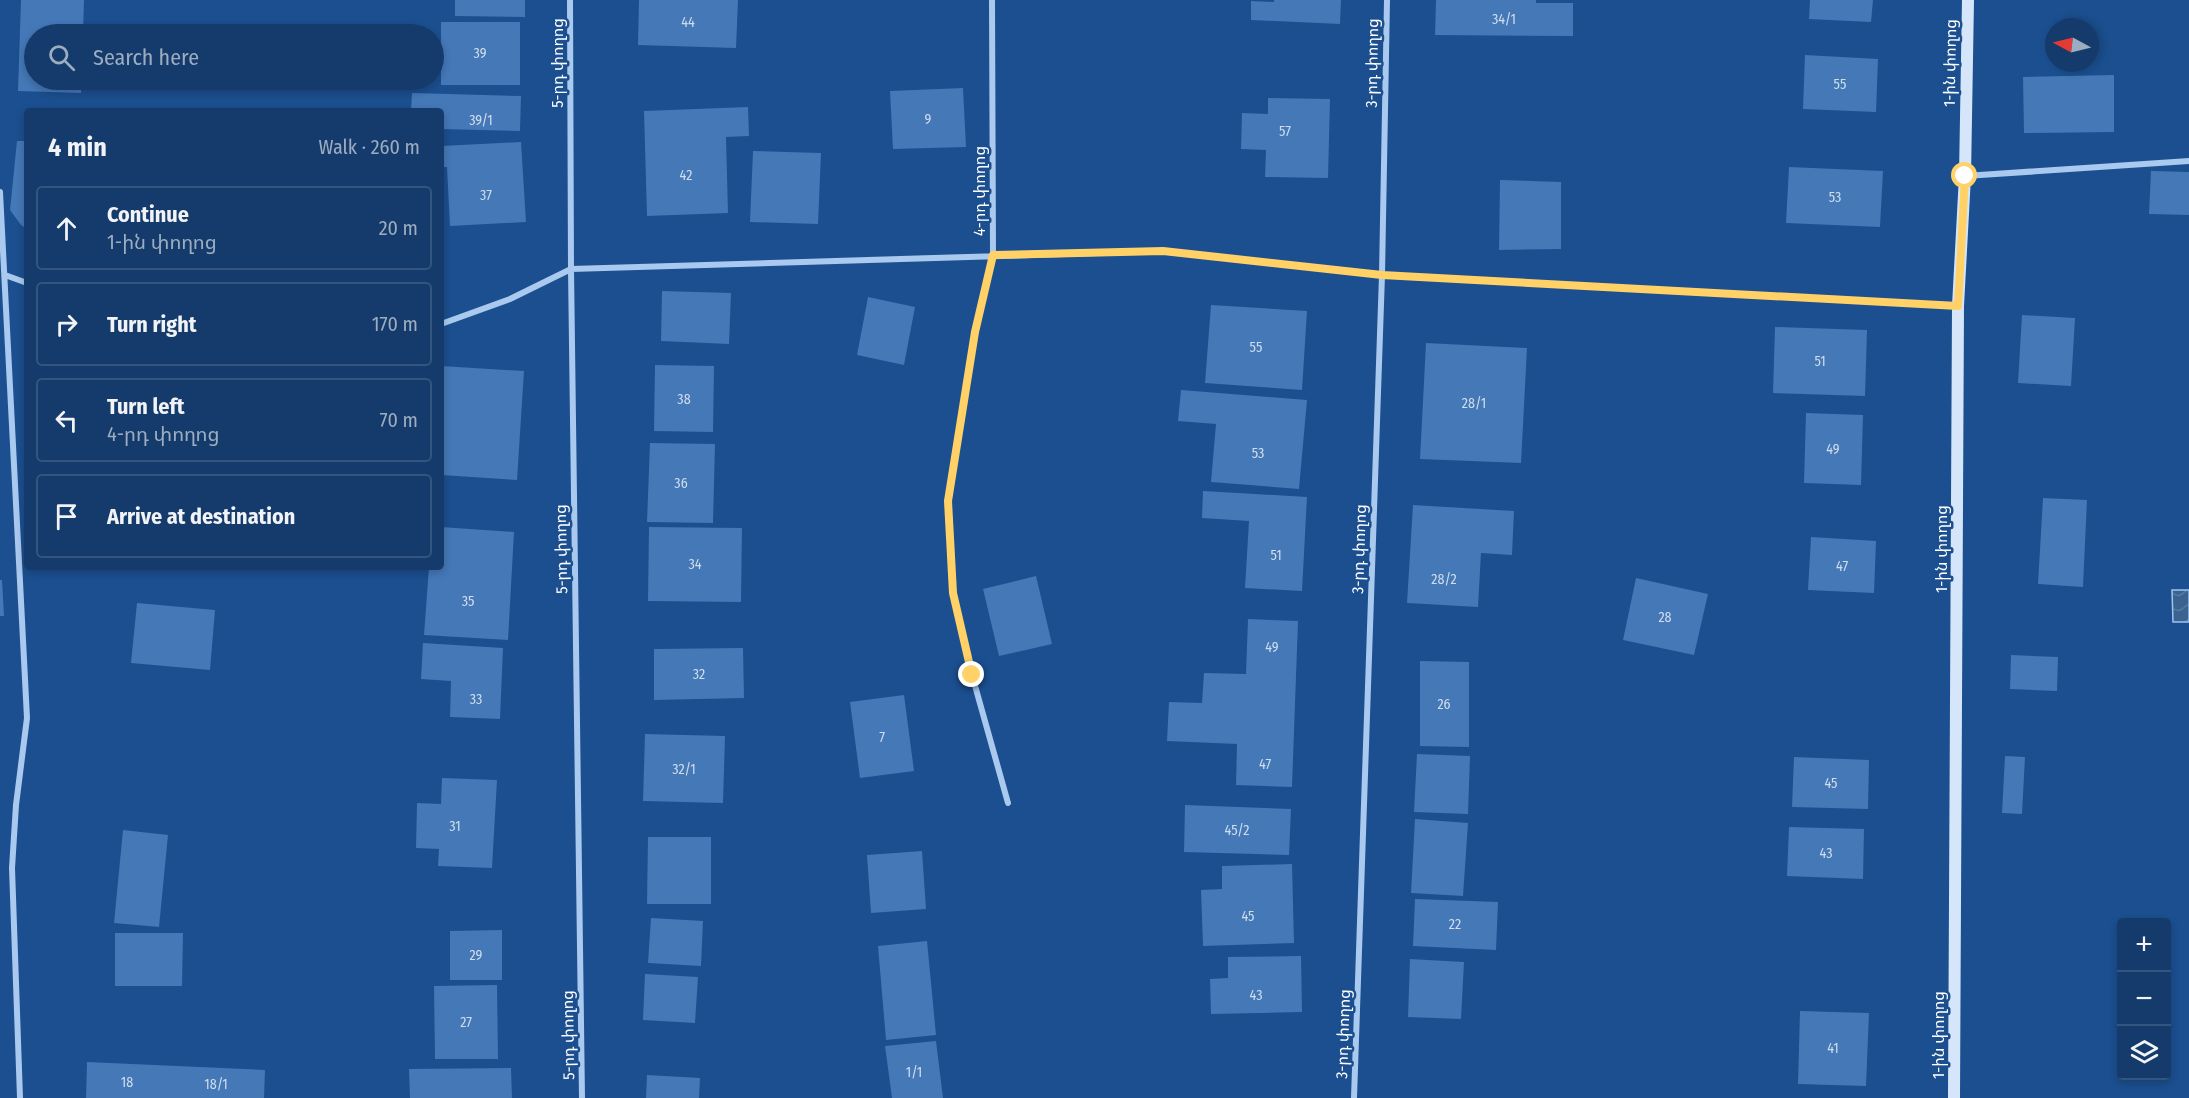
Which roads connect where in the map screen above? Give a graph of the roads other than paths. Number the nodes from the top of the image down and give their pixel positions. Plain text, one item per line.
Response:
1 (570, 0) edge
2 (992, 0) edge
3 (1387, 0) edge
4 (1968, 0) edge
5 (2189, 161) edge
6 (1965, 176) junction
7 (0, 192) edge
8 (993, 255) junction
9 (571, 269) junction
10 (5, 275) junction
11 (1382, 275) junction
12 (24, 283) edge
13 (1958, 306) junction
14 (444, 323) edge
15 (1008, 803) dead end
16 (20, 1098) edge
17 (582, 1098) edge
18 (1354, 1098) edge
19 (1954, 1098) edge

1 - 9 street, 5-րդ փողոց
2 - 8 street, 4-րդ փողոց
3 - 11 street, 3-րդ փողոց
4 - 6 main road, 1-ին փողոց
5 - 6 street
6 - 13 main road, 1-ին փողոց
7 - 10 street
8 - 9 street
8 - 11 street
8 - 15 street, 4-րդ փողոց
9 - 14 street
9 - 17 street, 5-րդ փողոց
10 - 12 street
10 - 16 street
11 - 13 street
11 - 18 street, 3-րդ փողոց
13 - 19 main road, 1-ին փողոց

